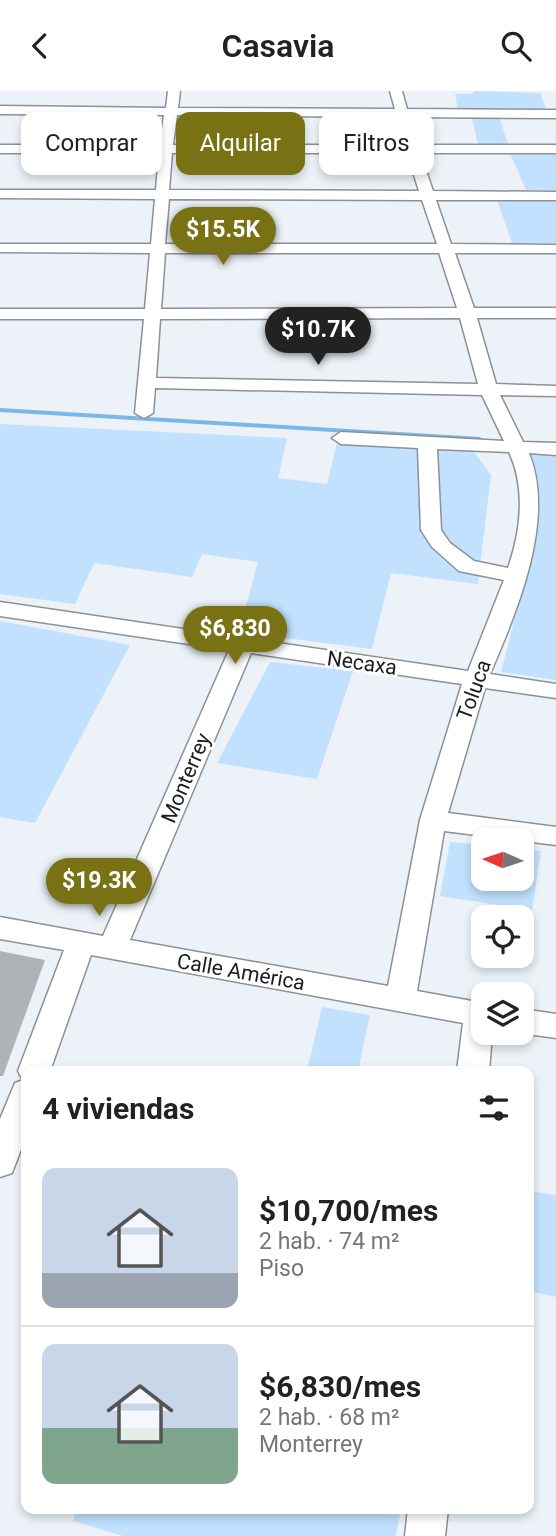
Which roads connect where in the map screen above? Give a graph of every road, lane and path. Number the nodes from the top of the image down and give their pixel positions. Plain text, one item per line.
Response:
1 (174, 91) edge
2 (396, 91) edge
3 (0, 110) edge
4 (171, 111) junction
5 (319, 112) edge
6 (404, 112) edge
7 (434, 113) edge
8 (556, 114) edge
9 (166, 148) junction
10 (0, 149) edge
11 (319, 149) edge
12 (434, 149) edge
13 (556, 149) edge
14 (420, 175) edge
15 (0, 194) edge
16 (163, 195) junction
17 (427, 195) junction
18 (556, 196) edge
19 (0, 248) edge
20 (446, 249) junction
21 (556, 249) edge
22 (159, 250) junction
23 (467, 313) junction
24 (556, 313) edge
25 (0, 314) edge
26 (151, 314) junction
27 (146, 383) junction
28 (489, 390) junction
29 (556, 391) edge
30 (144, 413) dead end
31 (341, 438) dead end
32 (427, 445) junction
33 (515, 449) junction
34 (556, 449) edge
35 (516, 576) junction
36 (0, 609) edge
37 (243, 645) junction
38 (476, 679) junction
39 (556, 691) edge
40 (433, 820) junction
41 (556, 836) edge
42 (0, 928) edge
43 (81, 944) junction
44 (111, 950) junction
45 (401, 999) junction
46 (471, 1013) edge
47 (534, 1023) edge
48 (556, 1026) edge
49 (477, 1045) edge
50 (36, 1066) edge
51 (474, 1066) edge
52 (21, 1106) edge
53 (0, 1163) edge
54 (427, 1514) edge
55 (425, 1536) edge

1 - 4 street
2 - 6 street
3 - 4 street
4 - 5 street
4 - 9 street
7 - 8 street
9 - 10 street
9 - 11 street
9 - 16 street
12 - 13 street
14 - 17 street
15 - 16 street
16 - 17 street
16 - 22 street
17 - 18 street
17 - 20 street
19 - 22 street
20 - 21 street
20 - 22 street
20 - 23 street
22 - 26 street
23 - 24 street
23 - 26 street
23 - 28 street
25 - 26 street
26 - 27 street
27 - 28 street
27 - 30 street
28 - 29 street
28 - 33 street, Toluca
31 - 32 street
32 - 33 street
32 - 35 street
33 - 34 street
33 - 35 street, Toluca
35 - 38 street, Toluca
36 - 37 street, Necaxa
37 - 38 street, Necaxa
37 - 44 street, Monterrey
38 - 39 street, Necaxa
38 - 40 street, Toluca
40 - 41 street
40 - 45 street, Toluca
42 - 43 street, Calle América
43 - 44 street, Calle América
43 - 50 street
44 - 45 street, Calle América
45 - 46 street, Calle América
47 - 48 street
49 - 51 street
52 - 53 street
54 - 55 street

